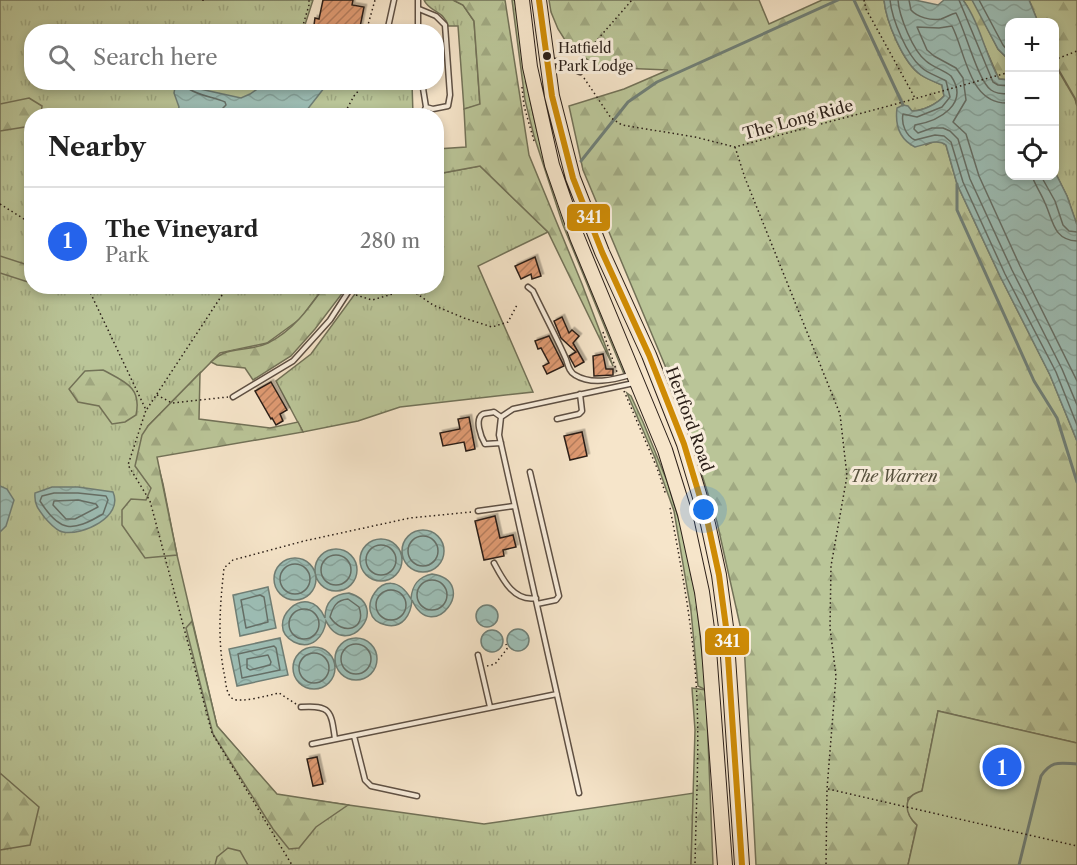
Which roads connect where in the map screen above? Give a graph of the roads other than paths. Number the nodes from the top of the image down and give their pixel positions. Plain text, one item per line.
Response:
1 (394, 0) edge
2 (418, 0) edge
3 (522, 0) edge
4 (539, 0) edge
5 (419, 9) junction
6 (389, 24) edge
7 (418, 24) edge
8 (443, 24) edge
9 (444, 27) edge
10 (547, 62) junction
11 (580, 72) road end
12 (423, 90) edge
13 (426, 106) joint
14 (431, 108) edge
15 (443, 108) edge
16 (528, 287) dead end
17 (348, 294) edge
18 (635, 378) junction
19 (580, 394) junction
20 (233, 397) road end
21 (501, 417) junction
22 (557, 419) dead end
23 (501, 443) junction
24 (530, 472) dead end
25 (514, 506) junction
26 (478, 511) road end
27 (494, 563) dead end
28 (536, 601) junction
29 (478, 655) dead end
30 (557, 694) junction
31 (301, 707) road end
32 (490, 707) junction
33 (354, 736) junction
34 (335, 739) junction
35 (312, 744) dead end
36 (579, 793) dead end
37 (417, 796) dead end
38 (725, 865) edge
39 (742, 865) edge

1 - 6 lane
2 - 5 lane
3 - 18 highway, Hertford Road
4 - 10 highway, Hertford Road
5 - 7 lane
5 - 8 lane
9 - 15 lane
10 - 11 lane
10 - 39 highway, Hertford Road
12 - 13 lane
13 - 14 lane
16 - 18 lane
17 - 20 lane
18 - 19 lane
18 - 38 highway, Hertford Road
19 - 21 lane
19 - 22 lane
21 - 23 lane
21 - 23 lane
23 - 25 lane
24 - 28 lane
25 - 26 lane
25 - 28 lane
27 - 28 lane
28 - 30 lane
29 - 32 lane
30 - 32 lane
30 - 36 lane
31 - 34 lane
32 - 33 lane
33 - 34 lane
33 - 37 lane
34 - 35 lane

